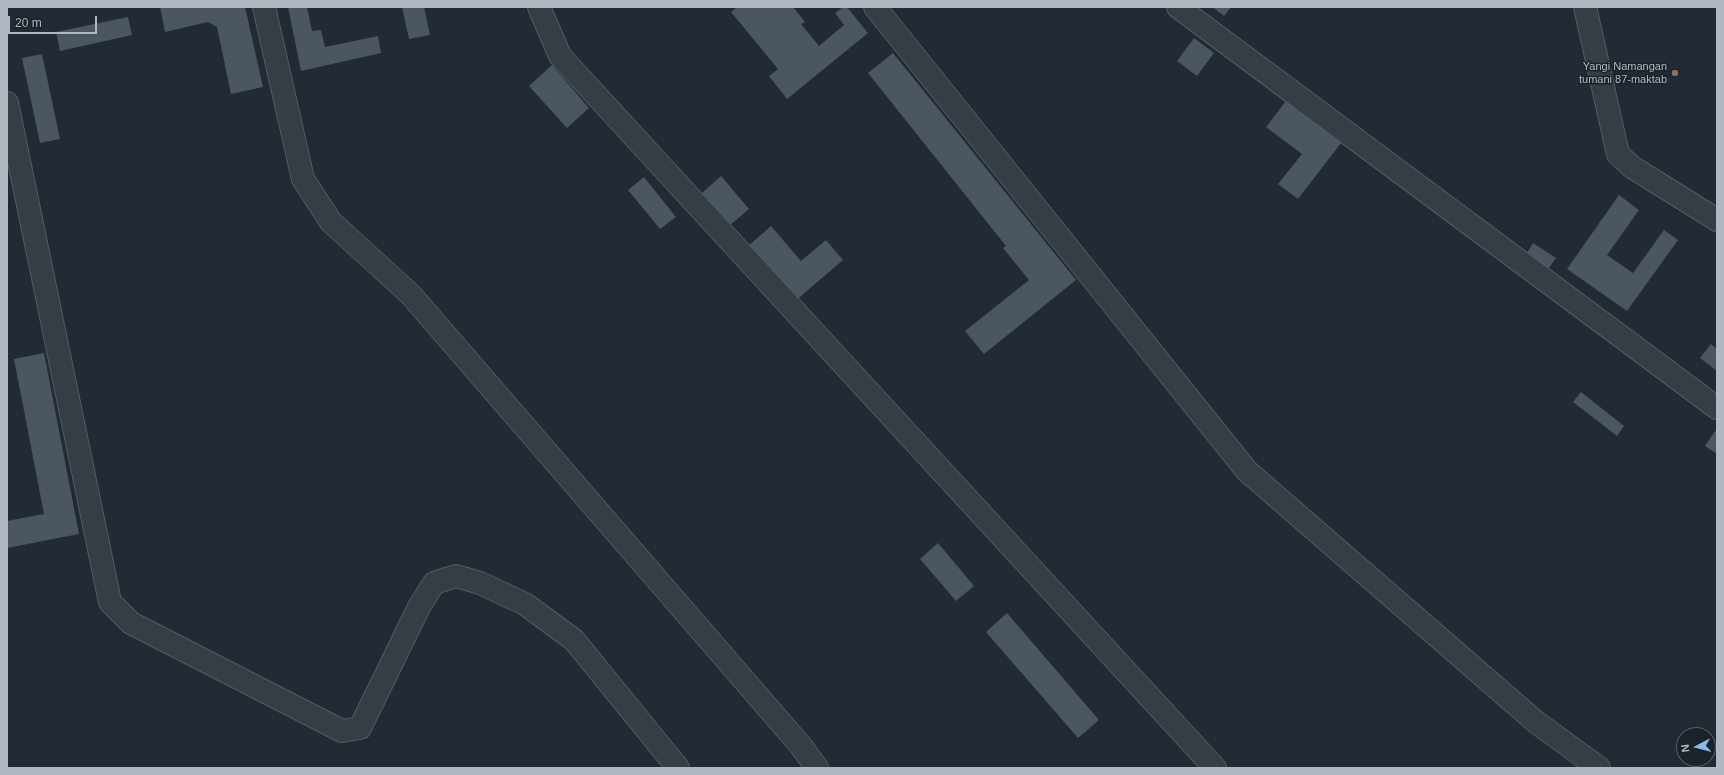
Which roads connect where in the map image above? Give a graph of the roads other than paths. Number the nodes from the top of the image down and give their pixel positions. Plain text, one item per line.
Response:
1 (264, 7) edge
2 (539, 7) edge
3 (875, 7) edge
4 (1178, 7) edge
5 (1585, 7) edge
6 (7, 103) edge
7 (1717, 220) edge
8 (1717, 408) edge
9 (678, 768) edge
10 (817, 768) edge
11 (1215, 768) edge
12 (1599, 768) edge

1 - 10 street
2 - 11 street
3 - 12 street
4 - 8 street
5 - 7 street
6 - 9 street

